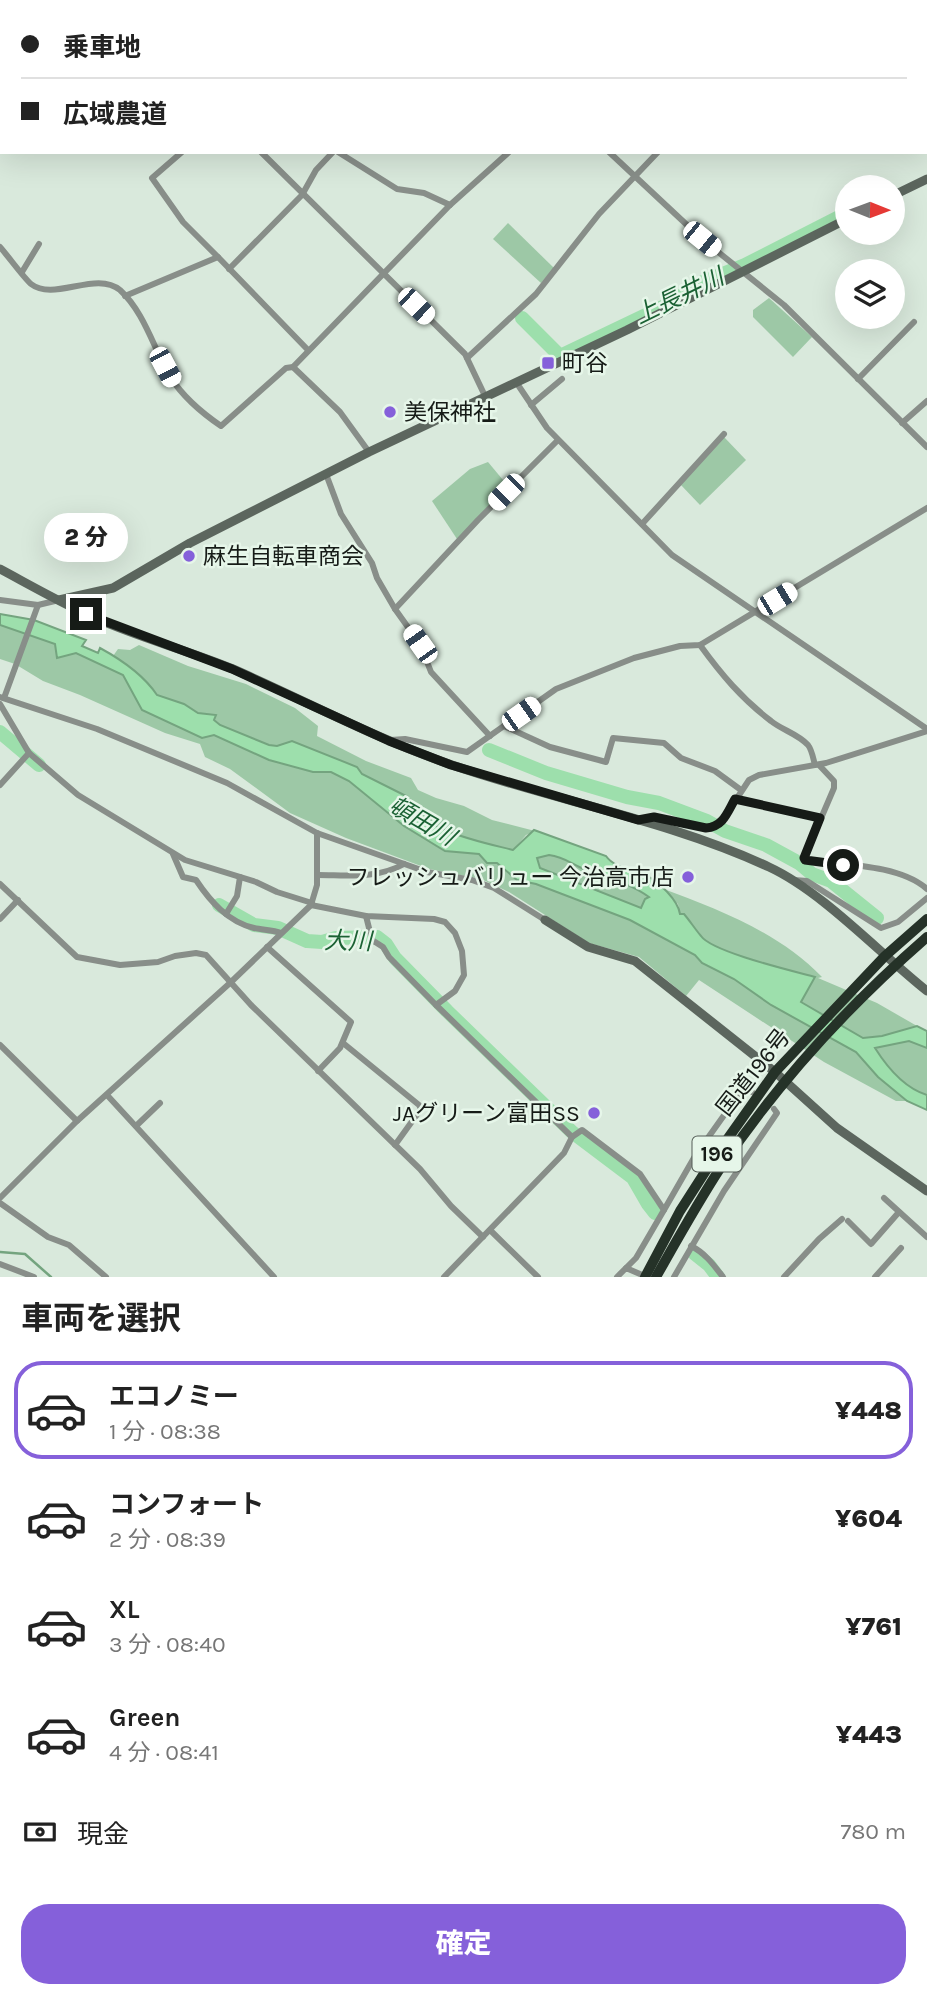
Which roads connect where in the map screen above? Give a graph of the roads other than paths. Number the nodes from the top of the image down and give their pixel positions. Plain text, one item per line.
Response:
1 (180, 154) edge
2 (263, 154) edge
3 (334, 154) edge
4 (339, 154) edge
5 (507, 154) edge
6 (611, 154) edge
7 (656, 154) edge
8 (635, 177) junction
9 (927, 179) edge
10 (905, 190) edge
11 (302, 195) junction
12 (450, 205) junction
13 (835, 225) edge
14 (38, 244) dead end
15 (0, 247) edge
16 (218, 257) junction
17 (229, 269) junction
18 (22, 272) junction
19 (743, 272) junction
20 (384, 275) junction
21 (125, 296) junction
22 (914, 322) dead end
23 (308, 349) junction
24 (467, 358) junction
25 (293, 367) junction
26 (562, 379) dead end
27 (858, 379) junction
28 (516, 382) junction
29 (485, 396) junction
30 (927, 401) edge
31 (531, 405) junction
32 (902, 422) junction
33 (724, 434) dead end
34 (558, 440) junction
35 (927, 447) edge
36 (369, 452) junction
37 (326, 474) junction
38 (927, 508) edge
39 (642, 524) junction
40 (0, 569) edge
41 (0, 600) edge
42 (59, 600) junction
43 (38, 605) junction
44 (395, 609) junction
45 (755, 613) junction
46 (700, 645) junction
47 (1, 699) edge
48 (504, 726) junction
49 (927, 730) edge
50 (490, 736) junction
51 (389, 741) junction
52 (29, 753) junction
53 (817, 765) junction
54 (0, 786) edge
55 (741, 790) junction
56 (735, 799) junction
57 (820, 818) junction
58 (638, 820) junction
59 (317, 833) junction
60 (173, 854) junction
61 (404, 864) junction
62 (318, 875) junction
63 (240, 877) junction
64 (792, 880) junction
65 (0, 884) edge
66 (927, 890) edge
67 (927, 898) edge
68 (18, 900) junction
69 (311, 904) junction
70 (226, 914) junction
71 (366, 916) junction
72 (0, 919) edge
73 (927, 919) edge
74 (545, 920) joint
75 (281, 933) junction
76 (927, 937) edge
77 (267, 947) junction
78 (885, 956) junction
79 (895, 965) junction
80 (230, 983) junction
81 (927, 991) edge
82 (436, 1005) junction
83 (343, 1043) junction
84 (0, 1045) edge
85 (318, 1071) junction
86 (775, 1072) junction
87 (785, 1081) junction
88 (752, 1092) dead end
89 (107, 1095) junction
90 (160, 1103) dead end
91 (774, 1109) dead end
92 (78, 1121) junction
93 (136, 1126) junction
94 (572, 1137) junction
95 (395, 1145) junction
96 (927, 1191) edge
97 (884, 1198) dead end
98 (0, 1200) edge
99 (664, 1210) junction
100 (899, 1212) junction
101 (489, 1230) junction
102 (483, 1237) junction
103 (927, 1237) edge
104 (691, 1246) junction
105 (901, 1248) dead end
106 (0, 1264) edge
107 (626, 1268) junction
108 (34, 1277) edge
109 (106, 1277) edge
110 (274, 1277) edge
111 (444, 1277) edge
112 (538, 1277) edge
113 (617, 1277) edge
114 (649, 1277) edge
115 (674, 1277) edge
116 (723, 1277) edge
117 (784, 1277) edge
118 (875, 1277) edge

1 - 16 street
2 - 11 street
3 - 11 street
4 - 12 street
5 - 12 street
6 - 8 street
7 - 8 street
8 - 19 street
8 - 24 street
9 - 10 street
11 - 17 street
11 - 20 street
12 - 20 street
13 - 19 street
14 - 18 street
15 - 18 street
16 - 17 street
16 - 21 street
17 - 23 street
18 - 21 street
19 - 27 street
19 - 28 street
20 - 23 street
20 - 24 street
21 - 25 street
22 - 27 street
23 - 25 street
24 - 29 street
25 - 36 street
26 - 31 street
27 - 32 street
28 - 29 street
28 - 31 street
29 - 36 street
30 - 32 street
31 - 34 street
32 - 35 street
33 - 39 street
34 - 39 street
34 - 44 street
36 - 37 street
37 - 42 street
37 - 44 street
38 - 45 street
39 - 45 street
40 - 42 street
41 - 43 street
42 - 43 street
42 - 51 street
43 - 47 street
44 - 50 street
45 - 46 street
45 - 49 street
46 - 48 street
46 - 53 street
47 - 52 street
47 - 59 street
48 - 50 street
48 - 55 street
49 - 53 street
50 - 51 street
51 - 58 street
52 - 54 street
52 - 60 street
53 - 55 street
53 - 57 street
55 - 56 street
56 - 57 street
56 - 58 street
57 - 66 street
58 - 64 street
59 - 61 street
59 - 62 street
60 - 63 street
60 - 70 street
61 - 62 street
61 - 74 street
62 - 69 street
63 - 69 street
63 - 70 street
64 - 67 street
64 - 78 street
65 - 68 street
68 - 72 street
68 - 80 street
69 - 71 street
69 - 75 street
70 - 75 street
71 - 82 street
71 - 82 street
73 - 78 highway, 国道196号 / 196
74 - 86 street
75 - 77 street
76 - 79 highway, 国道196号 / 196
77 - 80 street
77 - 83 street
78 - 79 street
78 - 86 highway, 国道196号 / 196
79 - 81 street
79 - 87 highway, 国道196号 / 196
80 - 85 street
80 - 89 street
82 - 94 street
83 - 85 street
83 - 95 street
84 - 92 street
85 - 95 street
86 - 87 street
86 - 114 highway, 国道196号 / 196
87 - 96 street
87 - 114 highway, 国道196号 / 196
88 - 99 street
89 - 92 street
89 - 93 street
90 - 93 street
91 - 104 street
92 - 98 street
93 - 110 street
94 - 99 street
94 - 101 street
95 - 102 street
97 - 100 street
98 - 109 street
99 - 107 street
100 - 103 street
100 - 117 street
101 - 102 street
101 - 112 street
102 - 111 street
104 - 115 street
104 - 116 street
105 - 118 street
106 - 108 street
107 - 113 street
107 - 114 street

